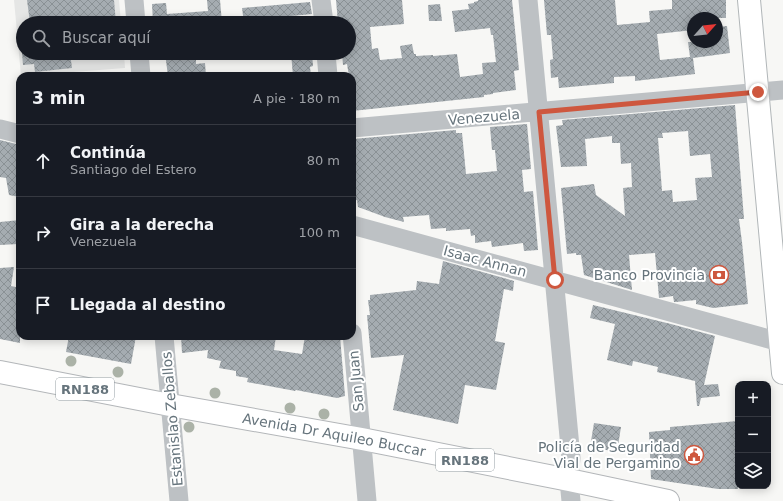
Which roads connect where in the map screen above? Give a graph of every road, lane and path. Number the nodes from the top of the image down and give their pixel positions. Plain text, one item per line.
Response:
1 (134, 0) edge
2 (321, 0) edge
3 (528, 0) edge
4 (749, 0) edge
5 (135, 16) edge
6 (323, 16) edge
7 (140, 60) edge
8 (327, 60) edge
9 (141, 72) edge
10 (328, 72) edge
11 (783, 90) edge
12 (758, 92) junction
13 (539, 112) junction
14 (356, 128) edge
15 (0, 129) edge
16 (16, 133) edge
17 (356, 226) edge
18 (555, 280) junction
19 (779, 291) edge
20 (164, 340) edge
21 (353, 340) edge
22 (780, 342) junction
23 (0, 372) edge
24 (783, 373) edge
25 (170, 405) junction
26 (362, 439) junction
27 (570, 490) edge
28 (179, 501) edge
29 (367, 501) edge
30 (668, 501) edge

1 - 5 street
2 - 6 street
3 - 13 street
4 - 12 main road
7 - 9 street
8 - 10 street
11 - 12 street, Venezuela
12 - 13 street, Venezuela
12 - 19 main road
13 - 14 street, Venezuela
13 - 18 street
15 - 16 street
17 - 18 street, Isaac Annan
18 - 22 street, Isaac Annan
18 - 27 street
19 - 22 main road
20 - 25 street, Estanislao Zeballos
21 - 26 street, San Juan
22 - 24 main road
23 - 25 main road, Avenida Dr Aquileo Buccar / RN188
25 - 26 main road, Avenida Dr Aquileo Buccar / RN188
25 - 28 street, Estanislao Zeballos
26 - 27 main road, Avenida Dr Aquileo Buccar / RN188
26 - 29 street, San Juan
27 - 30 main road, Avenida Dr Aquileo Buccar / RN188

